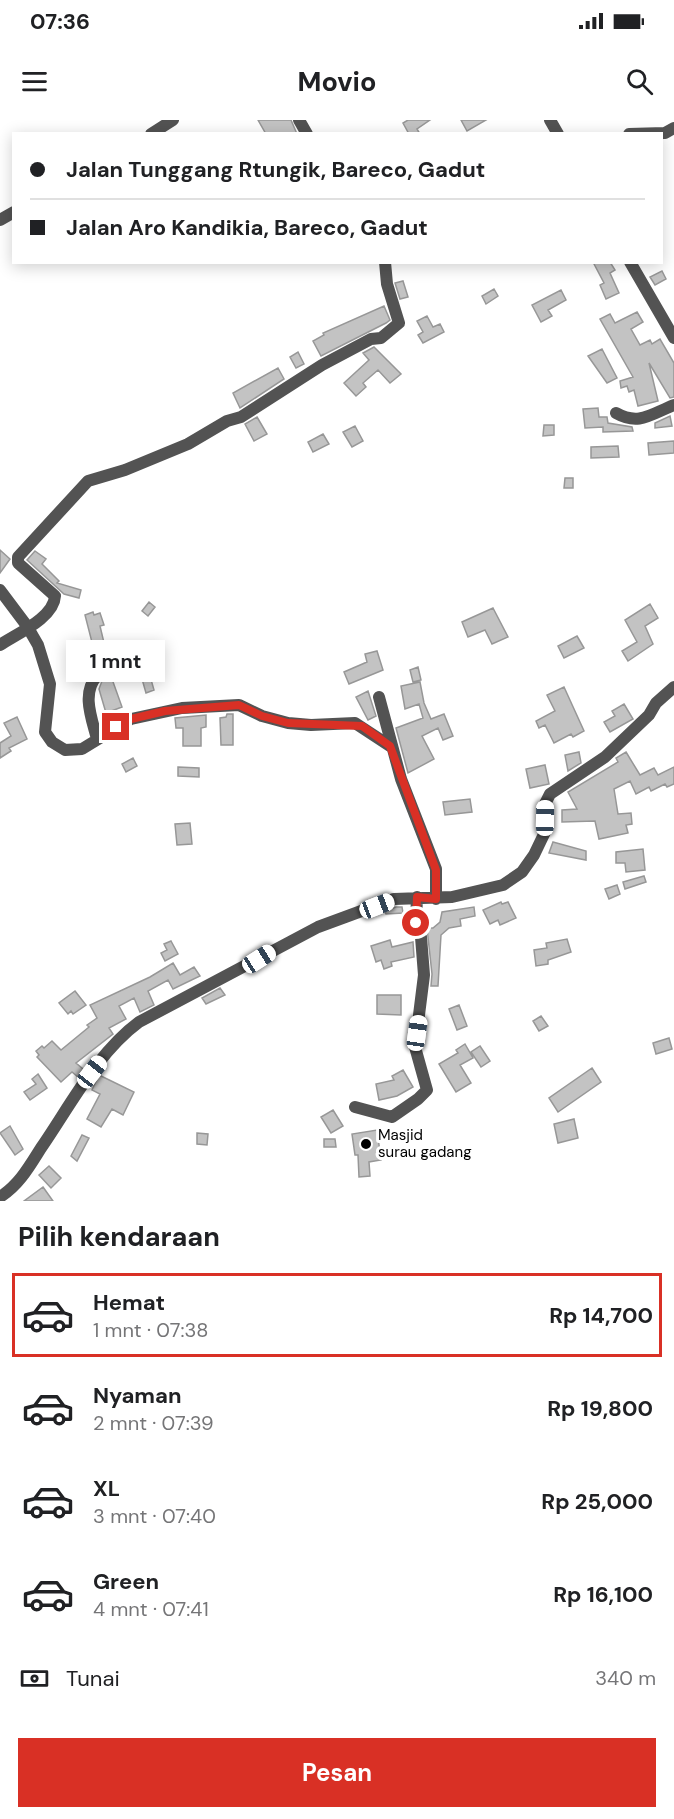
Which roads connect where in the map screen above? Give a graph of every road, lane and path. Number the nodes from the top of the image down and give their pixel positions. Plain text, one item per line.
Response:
1 (173, 120) edge
2 (154, 132) edge
3 (385, 264) edge
4 (631, 264) edge
5 (674, 338) edge
6 (674, 405) edge
7 (616, 412) dead end
8 (0, 590) edge
9 (27, 626) junction
10 (0, 645) edge
11 (97, 676) dead end
12 (674, 687) edge
13 (379, 697) dead end
14 (97, 739) junction
15 (390, 746) junction
16 (417, 897) junction
17 (436, 899) junction
18 (355, 1107) dead end
19 (0, 1197) edge

1 - 2 street
3 - 9 street
4 - 5 street
6 - 7 street
8 - 9 street
9 - 10 street
9 - 14 street
11 - 14 street
12 - 17 street
13 - 15 street
14 - 15 street
15 - 17 street
16 - 17 street
16 - 18 street
16 - 19 street

